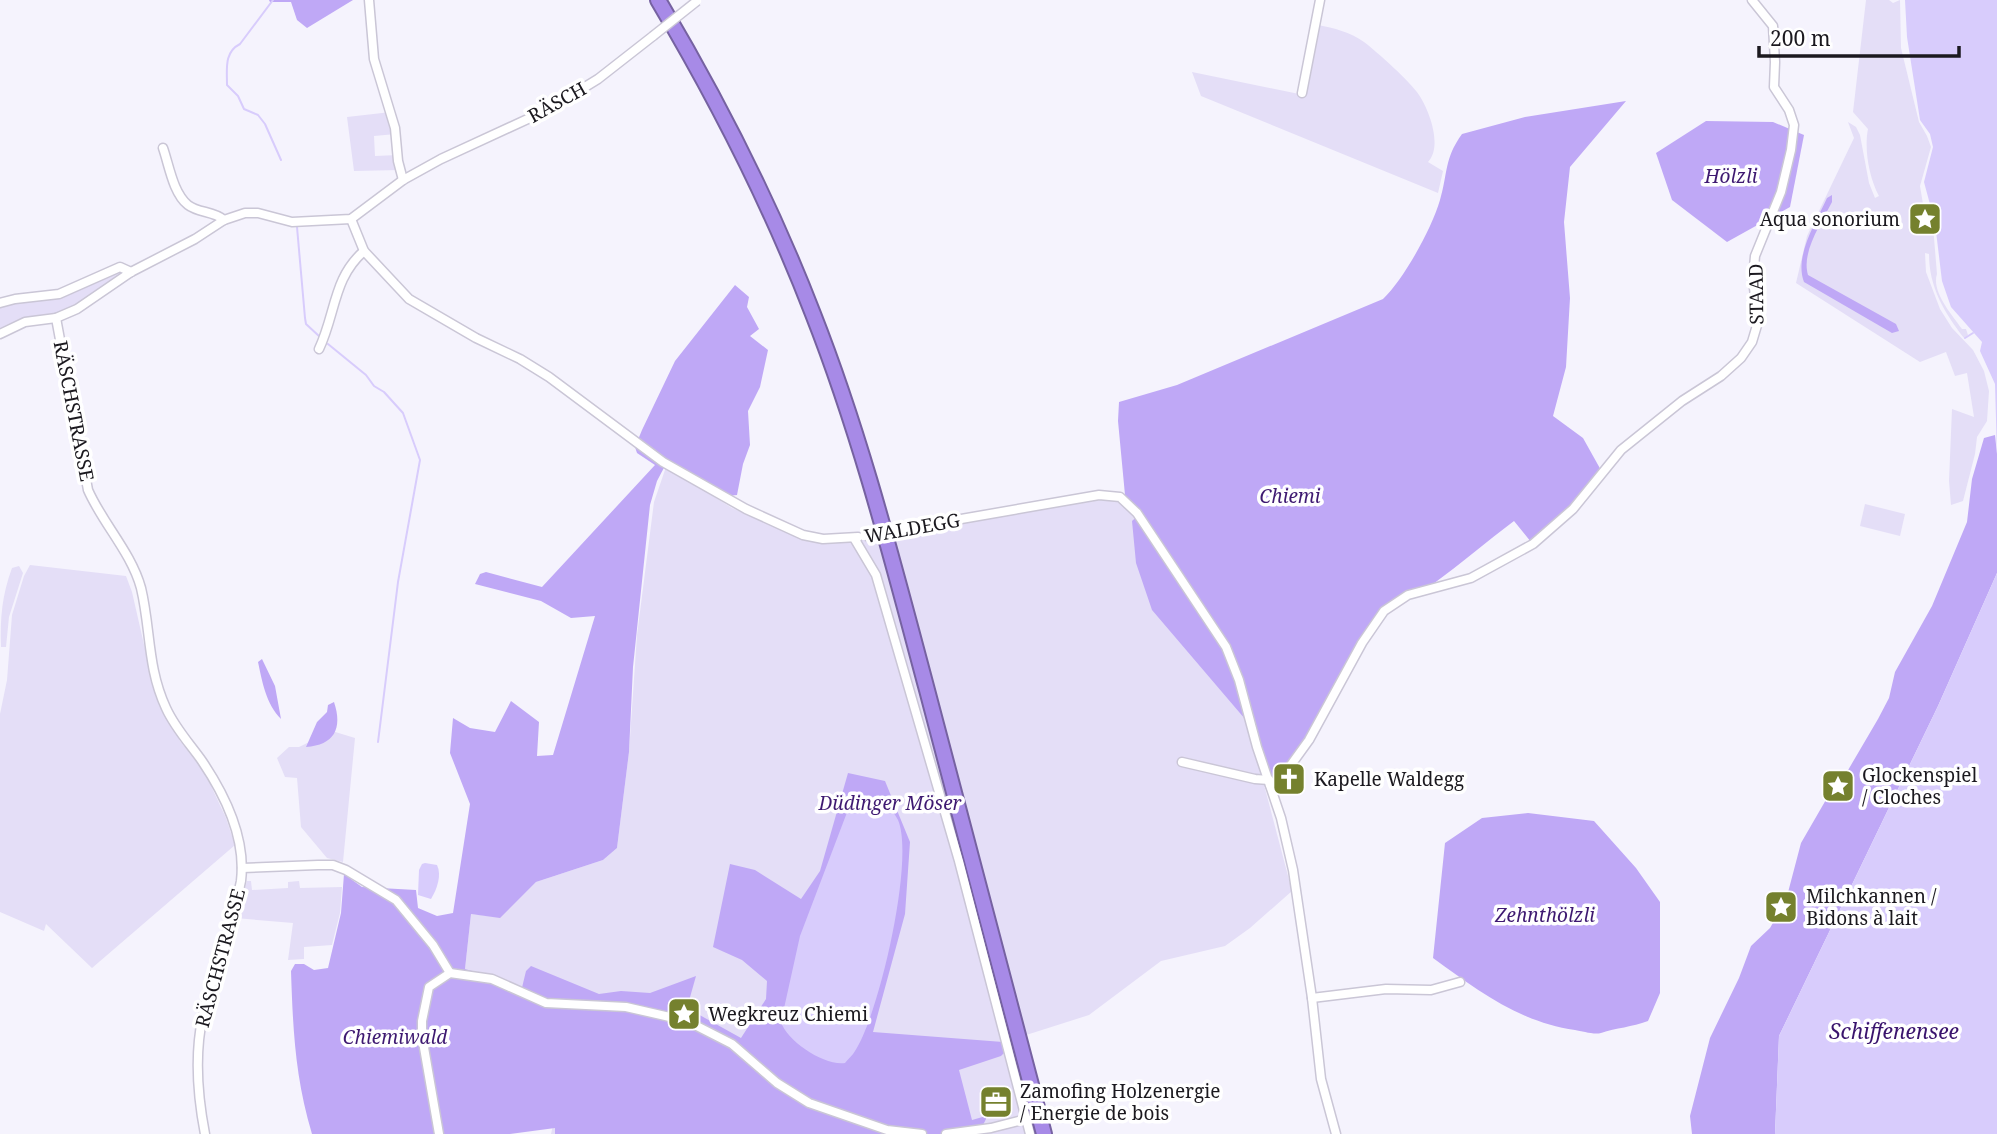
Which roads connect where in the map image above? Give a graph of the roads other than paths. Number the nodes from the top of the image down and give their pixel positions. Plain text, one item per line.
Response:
1 (369, 0) edge
2 (658, 0) edge
3 (669, 0) edge
4 (1320, 0) edge
5 (1752, 0) edge
6 (697, 1) edge
7 (1302, 93) dead end
8 (163, 148) dead end
9 (403, 180) junction
10 (351, 219) junction
11 (224, 220) junction
12 (364, 251) junction
13 (131, 272) junction
14 (0, 303) edge
15 (56, 318) junction
16 (0, 334) edge
17 (319, 349) dead end
18 (854, 538) junction
19 (1182, 762) dead end
20 (1270, 783) junction
21 (242, 868) junction
22 (450, 973) junction
23 (1460, 982) dead end
24 (1312, 998) junction
25 (1026, 1119) junction
26 (205, 1134) edge
27 (439, 1134) edge
28 (922, 1134) edge
29 (946, 1134) edge
30 (1030, 1134) edge
31 (1044, 1134) edge
32 (1054, 1134) edge
33 (1336, 1134) edge

1 - 9 street
2 - 31 highway
3 - 32 highway
4 - 7 street
5 - 20 street, STAAD
6 - 9 street, RÄSCH, bridge
8 - 11 street
9 - 10 street, RÄSCH
10 - 11 street
10 - 12 street
11 - 13 street
12 - 17 street
12 - 18 street
13 - 14 street
13 - 15 street
15 - 16 street
15 - 21 street, RÄSCHSTRASSE
18 - 20 street, WALDEGG, bridge
18 - 25 street, WALDEGG
19 - 20 street
20 - 24 street, WALDEGG
21 - 22 street
21 - 26 street, RÄSCHSTRASSE
22 - 27 street
22 - 28 street
23 - 24 street
24 - 33 street, WALDEGG
25 - 29 street
25 - 30 street, WALDEGG

